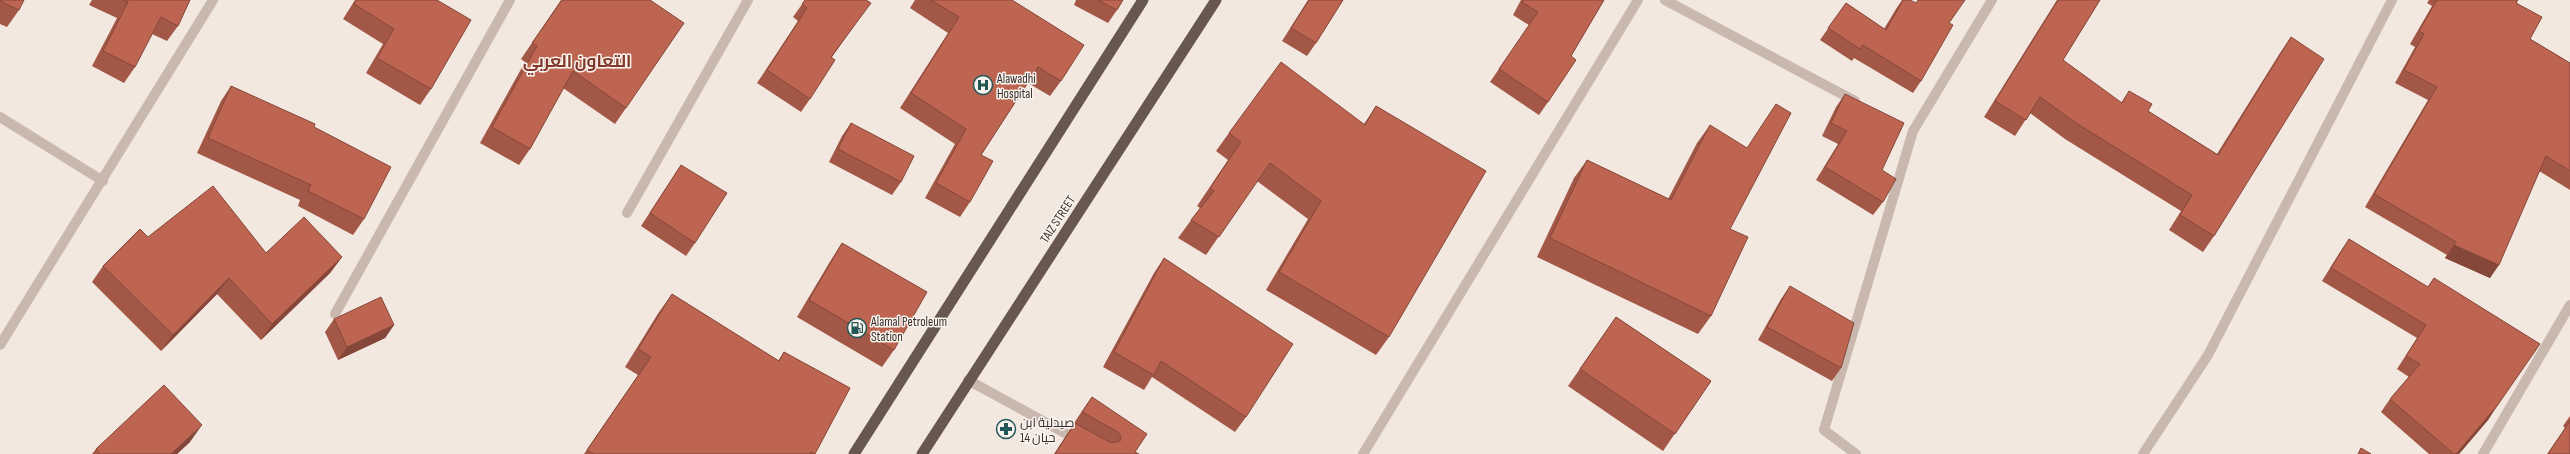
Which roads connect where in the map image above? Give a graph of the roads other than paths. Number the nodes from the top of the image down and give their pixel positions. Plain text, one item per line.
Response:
1 (213, 0) edge
2 (510, 0) edge
3 (748, 0) edge
4 (1143, 0) edge
5 (1216, 0) edge
6 (1638, 0) edge
7 (1665, 0) edge
8 (1992, 0) edge
9 (2392, 0) edge
10 (1864, 106) edge
11 (0, 117) edge
12 (103, 181) junction
13 (627, 213) dead end
14 (2570, 305) edge
15 (334, 314) dead end
16 (0, 345) edge
17 (968, 380) junction
18 (854, 454) edge
19 (922, 454) edge
20 (1103, 454) edge
21 (1363, 454) edge
22 (1856, 454) edge
23 (2143, 454) edge
24 (2483, 454) edge

1 - 12 street
2 - 15 street
3 - 13 street
4 - 18 highway
5 - 17 highway, TAIZ STREET
6 - 21 street
7 - 10 street
8 - 22 street
9 - 23 street
11 - 12 street
12 - 16 street
14 - 24 street
17 - 19 highway, TAIZ STREET
17 - 20 street

